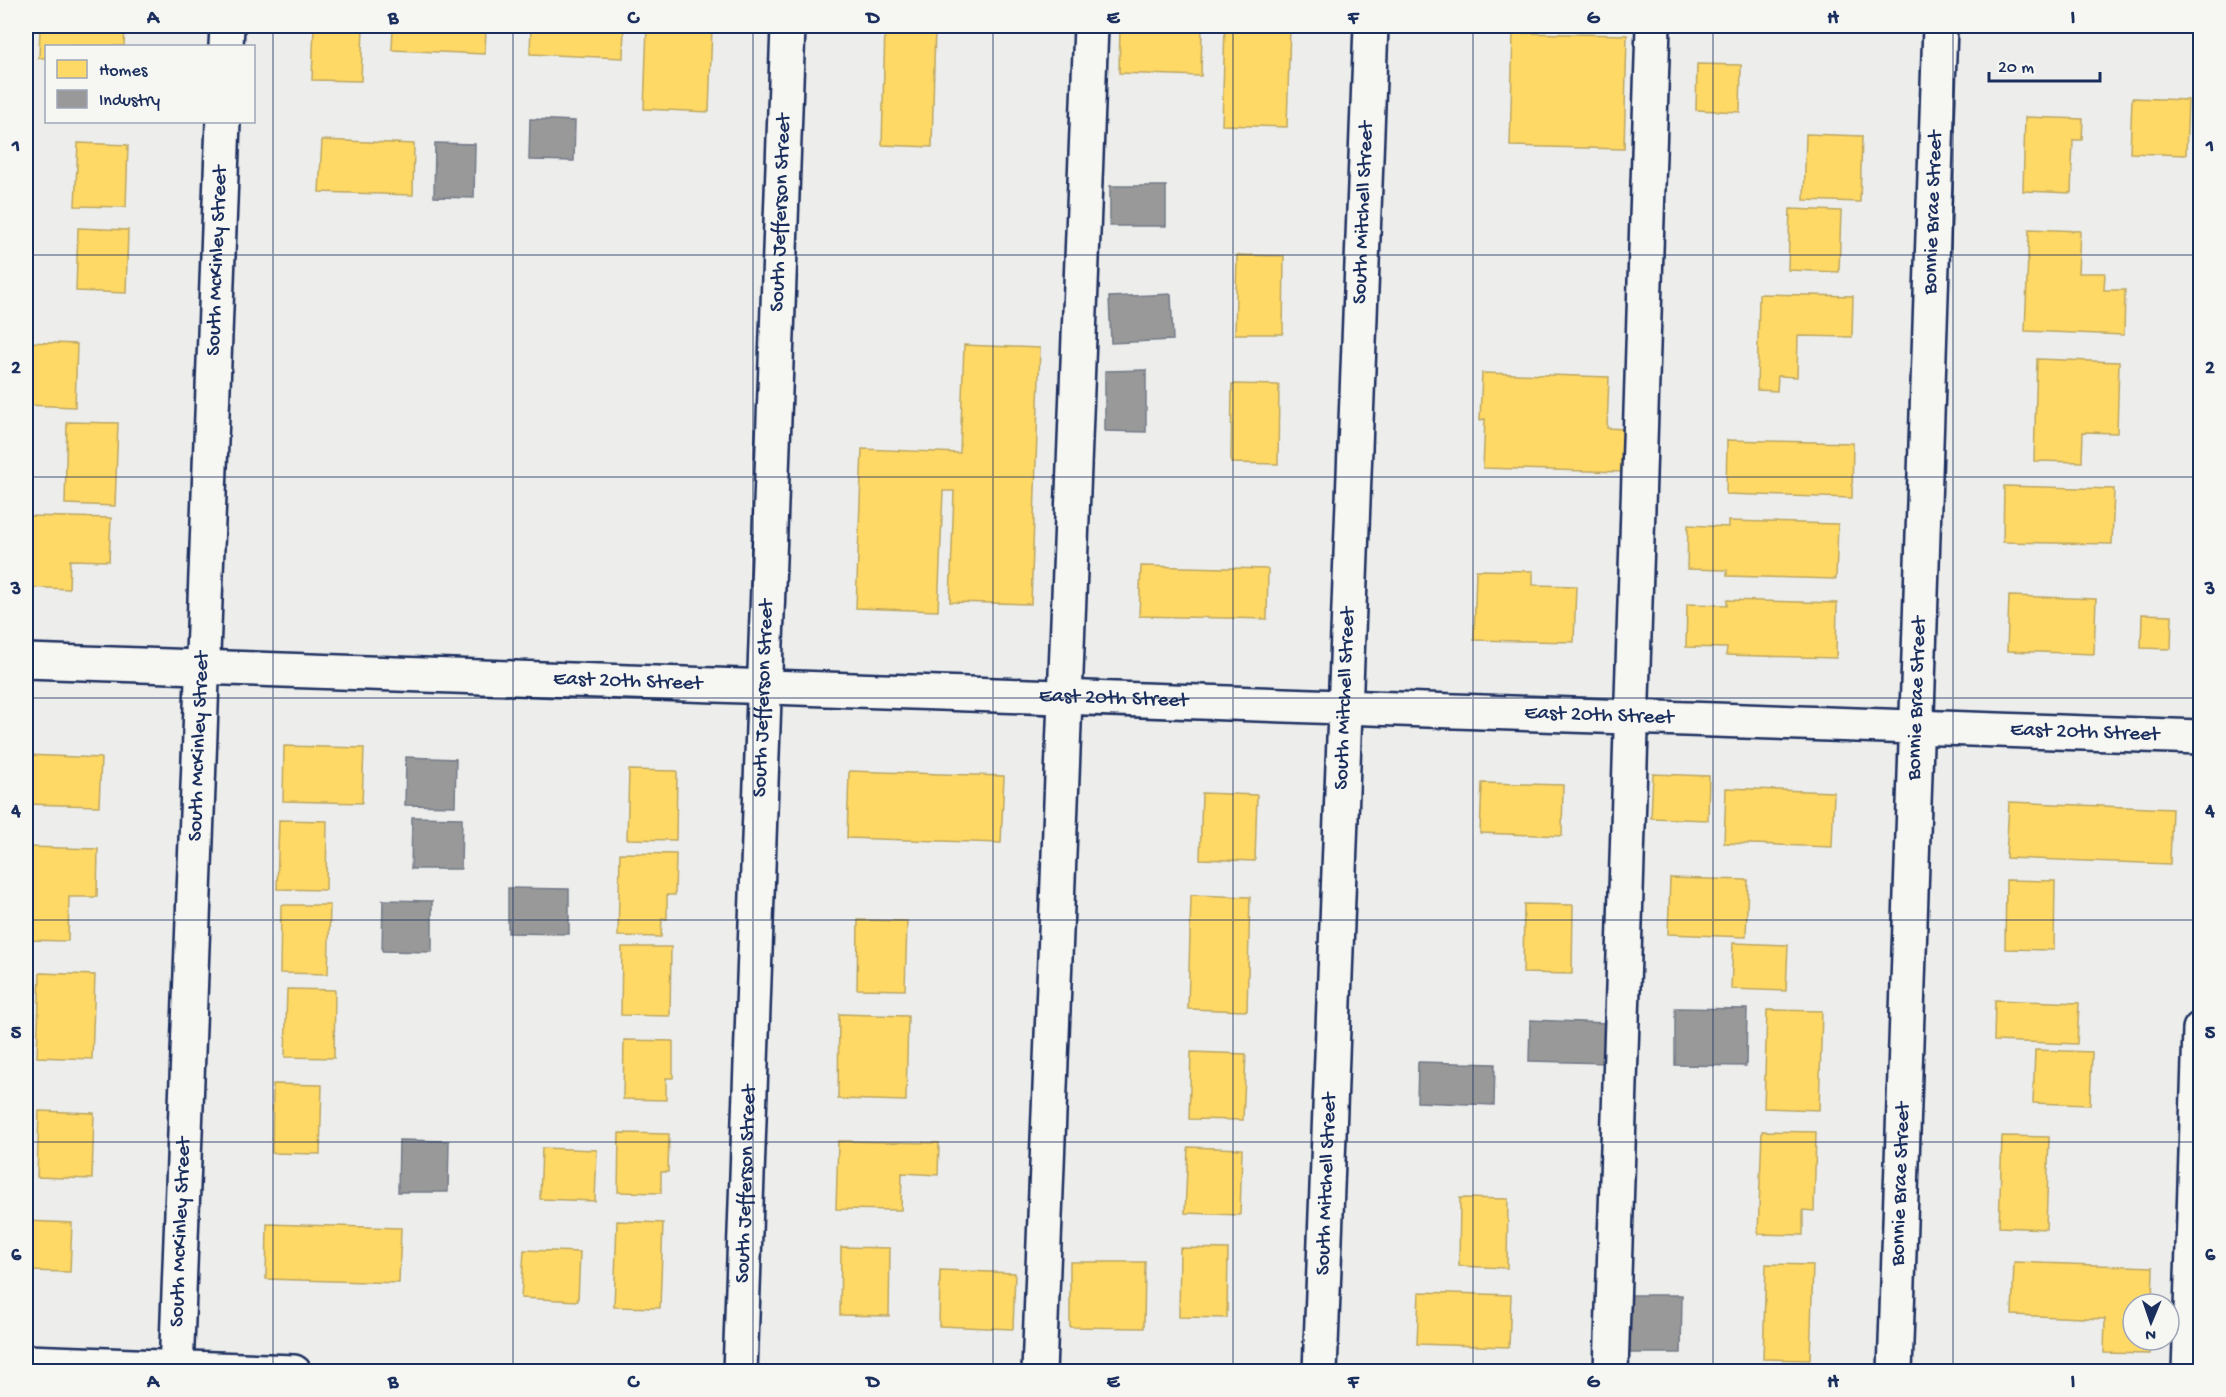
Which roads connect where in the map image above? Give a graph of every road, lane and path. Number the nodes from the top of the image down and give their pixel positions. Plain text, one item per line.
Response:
1 (227, 26) edge
2 (788, 26) edge
3 (1090, 26) edge
4 (1371, 26) edge
5 (1653, 26) edge
6 (1940, 26) edge
7 (226, 45) edge
8 (223, 123) edge
9 (26, 661) edge
10 (203, 668) junction
11 (764, 687) junction
12 (1065, 698) junction
13 (1345, 707) junction
14 (1631, 717) junction
15 (1916, 727) junction
16 (2200, 737) edge
17 (2200, 1029) edge
18 (26, 1362) edge
19 (176, 1370) edge
20 (294, 1371) edge
21 (740, 1371) edge
22 (1039, 1371) edge
23 (1320, 1371) edge
24 (1611, 1371) edge
25 (1894, 1371) edge
26 (2188, 1371) edge

1 - 7 street
2 - 11 street, South Jefferson Street
3 - 12 street
4 - 13 street, South Mitchell Street
5 - 14 street
6 - 15 street, Bonnie Brae Street
8 - 10 street, South McKinley Street
9 - 10 street, East 20th Street
10 - 11 street, East 20th Street
10 - 19 street, South McKinley Street
11 - 12 street, East 20th Street
11 - 21 street, South Jefferson Street
12 - 13 street, East 20th Street
12 - 22 street
13 - 14 street, East 20th Street
13 - 23 street, South Mitchell Street
14 - 15 street, East 20th Street
14 - 24 street
15 - 16 street, East 20th Street
15 - 25 street, Bonnie Brae Street
17 - 26 street
18 - 19 street
19 - 20 street

